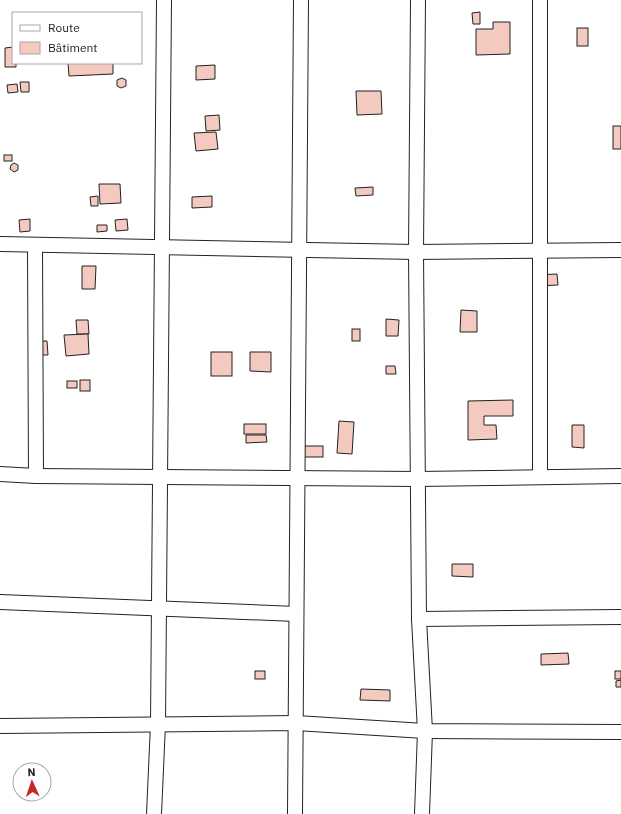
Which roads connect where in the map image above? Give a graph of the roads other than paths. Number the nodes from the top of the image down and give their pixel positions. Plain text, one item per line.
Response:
1 (164, 0) edge
2 (301, 0) edge
3 (418, 0) edge
4 (540, 0) edge
5 (0, 244) edge
6 (35, 245) junction
7 (162, 248) junction
8 (299, 250) junction
9 (621, 250) edge
10 (540, 251) junction
11 (416, 252) junction
12 (0, 474) edge
13 (36, 476) junction
14 (621, 476) edge
15 (160, 477) junction
16 (540, 477) junction
17 (297, 478) junction
18 (418, 479) junction
19 (0, 602) edge
20 (159, 609) junction
21 (296, 614) junction
22 (621, 617) edge
23 (419, 619) junction
24 (296, 723) junction
25 (158, 724) junction
26 (0, 726) edge
27 (425, 731) junction
28 (621, 732) edge
29 (154, 814) edge
30 (295, 814) edge
31 (422, 814) edge

1 - 7 street
2 - 8 street
3 - 11 street
4 - 10 street
5 - 6 street
6 - 7 street
6 - 13 street
7 - 8 street
7 - 15 street
8 - 11 street
8 - 17 street
9 - 10 street
10 - 11 street
10 - 16 street
11 - 18 street
12 - 13 street
13 - 15 street
14 - 16 street
15 - 17 street
15 - 20 street
16 - 18 street
17 - 18 street
17 - 21 street
18 - 23 street
19 - 20 street
20 - 21 street
20 - 25 street
21 - 24 street
22 - 23 street
23 - 27 street
24 - 25 street
24 - 27 street
24 - 30 street
25 - 26 street
25 - 29 street
27 - 28 street
27 - 31 street

